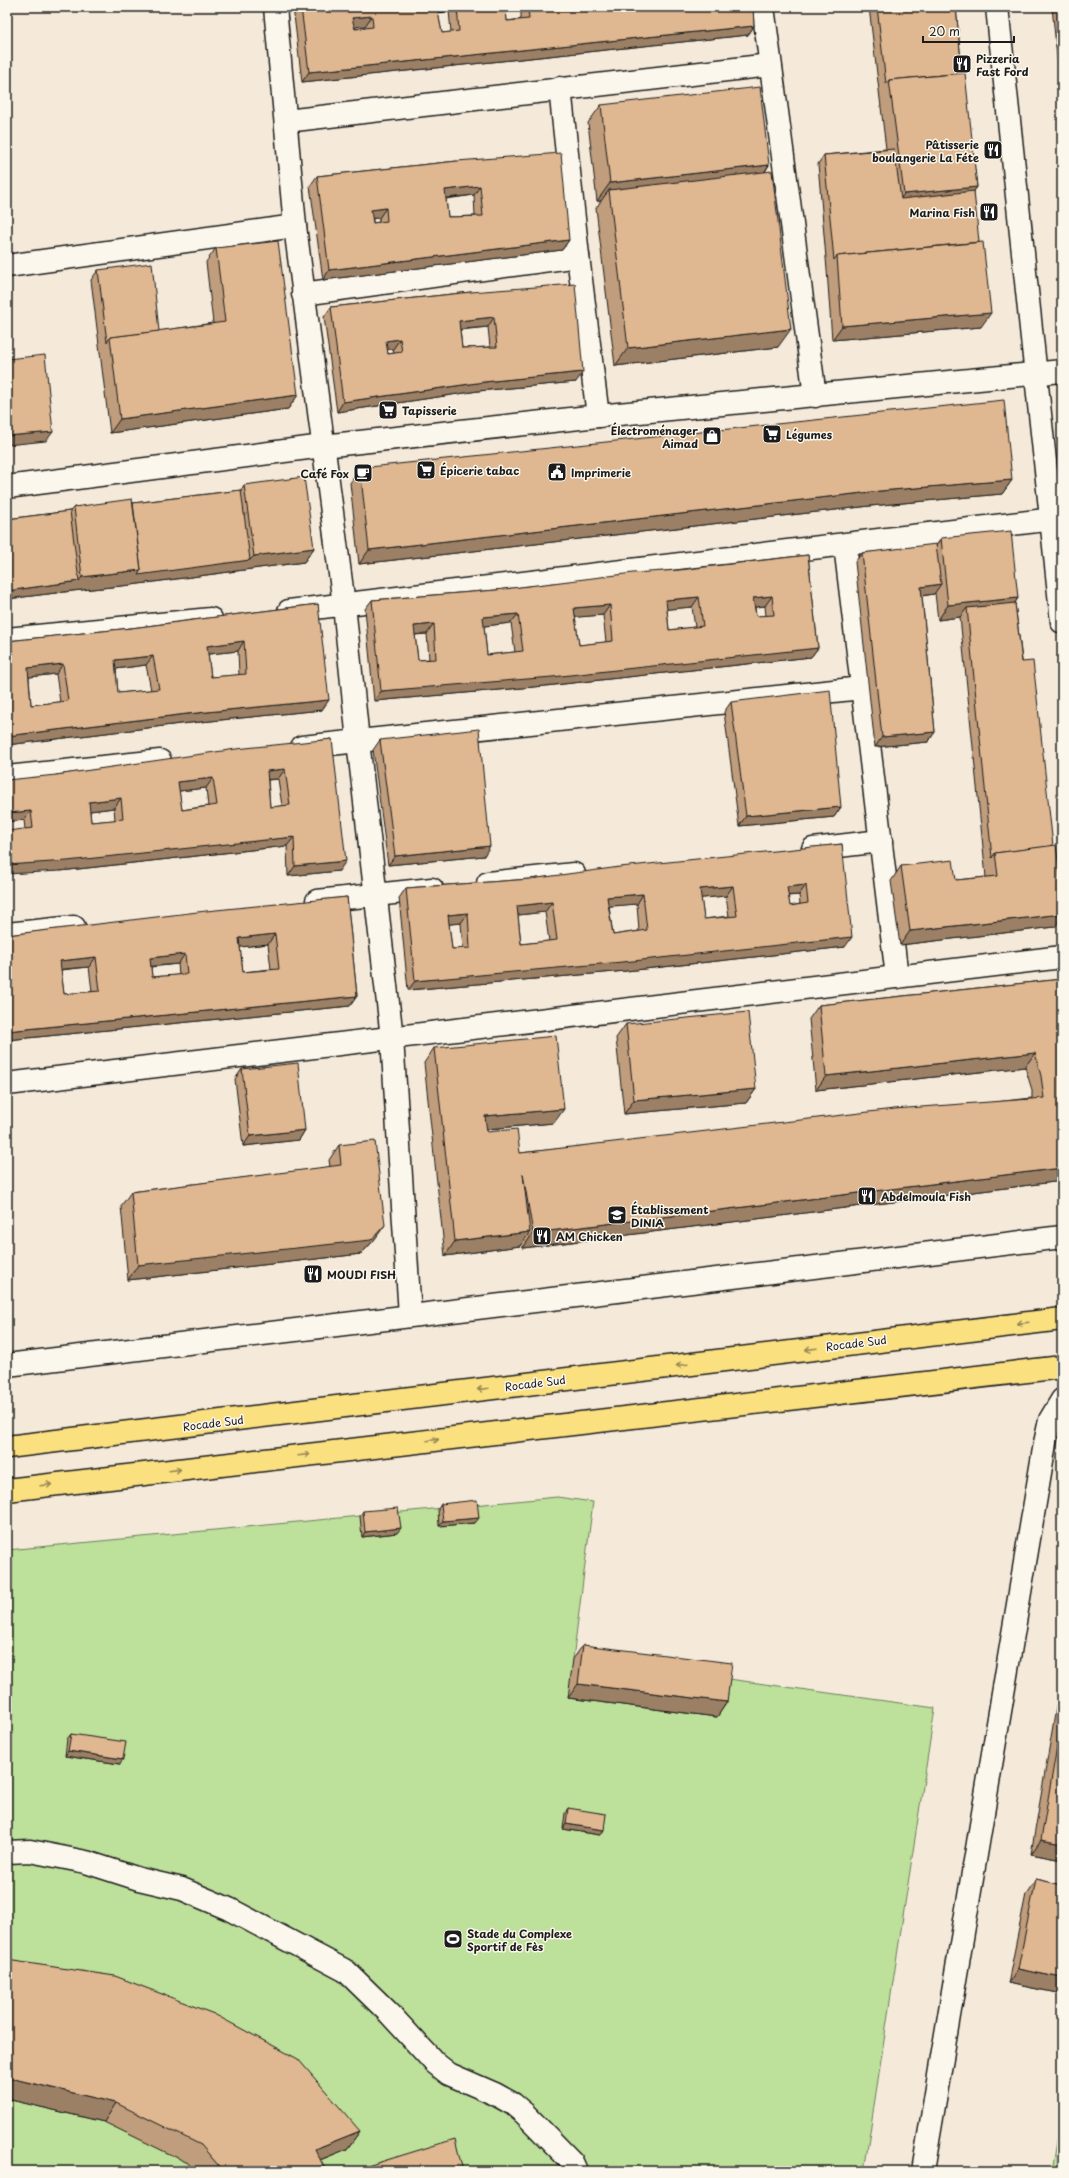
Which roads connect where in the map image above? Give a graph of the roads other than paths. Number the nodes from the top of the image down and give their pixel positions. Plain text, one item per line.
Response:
1 (275, 7) edge
2 (763, 7) edge
3 (997, 7) edge
4 (770, 65) junction
5 (560, 88) junction
6 (286, 121) junction
7 (295, 226) junction
8 (578, 256) junction
9 (7, 266) edge
10 (303, 294) junction
11 (1062, 371) edge
12 (1035, 373) junction
13 (815, 396) junction
14 (598, 416) junction
15 (323, 446) junction
16 (7, 487) edge
17 (1057, 519) edge
18 (845, 545) junction
19 (344, 605) junction
20 (266, 613) edge
21 (234, 616) edge
22 (1062, 622) edge
23 (7, 639) edge
24 (862, 688) junction
25 (358, 741) junction
26 (280, 749) edge
27 (178, 760) edge
28 (7, 777) edge
29 (881, 841) junction
30 (794, 850) edge
31 (598, 872) edge
32 (377, 895) junction
33 (298, 903) edge
34 (94, 925) edge
35 (7, 934) edge
36 (1062, 957) edge
37 (897, 977) junction
38 (392, 1038) junction
39 (7, 1084) edge
40 (1062, 1237) edge
41 (410, 1315) junction
42 (1062, 1319) edge
43 (7, 1365) edge
44 (1062, 1367) edge
45 (1062, 1400) edge
46 (7, 1447) edge
47 (7, 1490) edge
48 (7, 1852) edge
49 (576, 2171) edge
50 (923, 2171) edge

1 - 6 street
2 - 4 street
3 - 12 street
4 - 5 street
4 - 13 street
5 - 6 street
5 - 8 street
6 - 7 street
7 - 9 street
7 - 10 street
8 - 10 street
8 - 14 street
10 - 15 street
11 - 12 street
12 - 13 street
12 - 17 street
13 - 14 street
14 - 15 street
15 - 16 street
15 - 19 street
17 - 18 street
17 - 22 street
18 - 19 street
18 - 24 street
19 - 20 street
19 - 25 street
21 - 23 street
24 - 25 street
24 - 29 street
25 - 26 street
25 - 32 street
27 - 28 street
29 - 30 street
29 - 37 street
31 - 32 street
32 - 33 street
32 - 38 street
34 - 35 street
36 - 37 street
37 - 38 street
38 - 39 street
38 - 41 street
40 - 41 street
41 - 43 street
42 -> 46 highway, Rocade Sud
47 -> 44 highway
45 - 50 street
48 - 49 street

